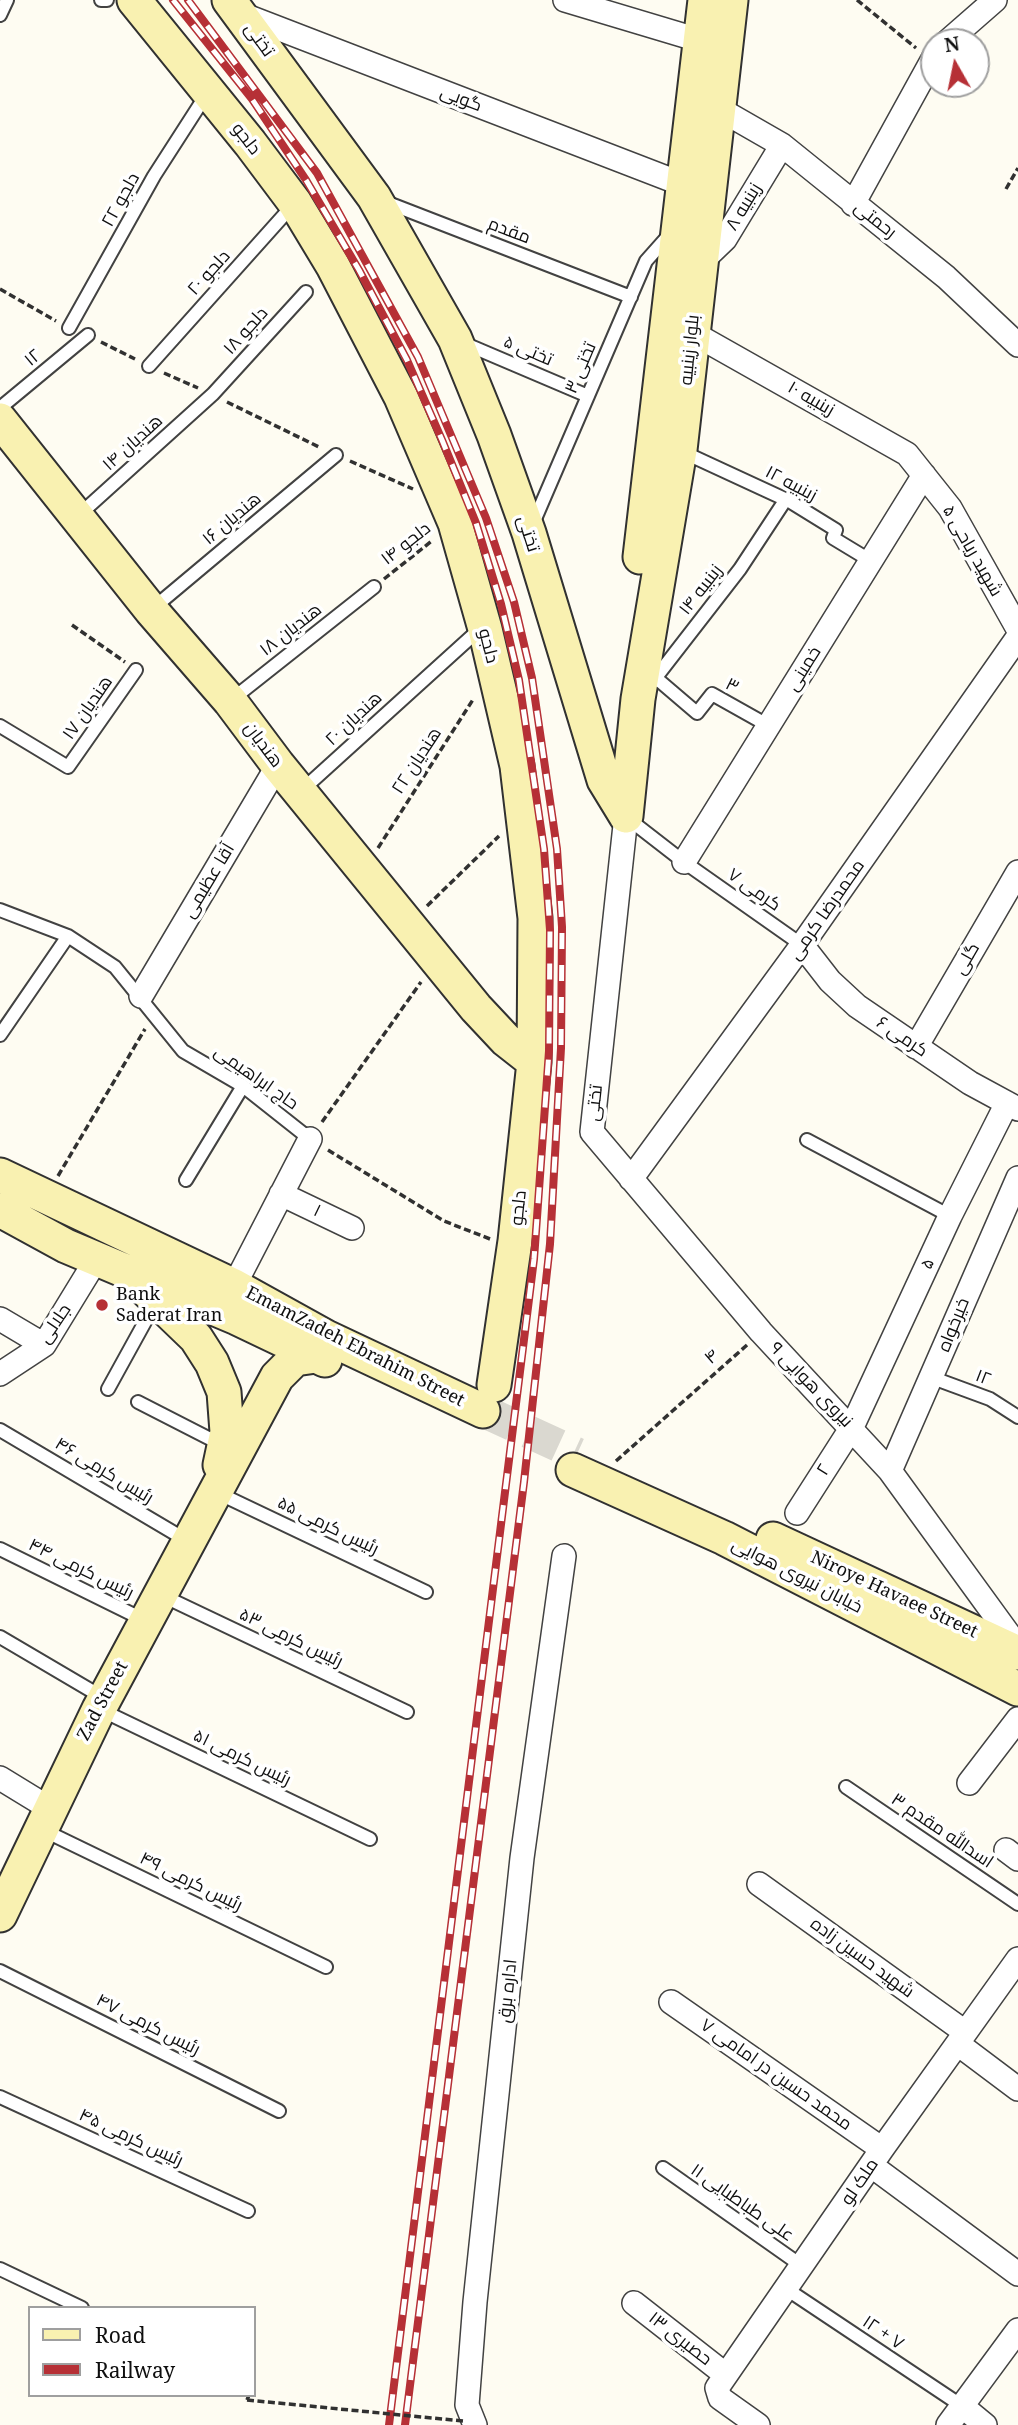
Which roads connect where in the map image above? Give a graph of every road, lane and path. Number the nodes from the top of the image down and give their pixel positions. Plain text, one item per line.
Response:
1 (7, 0) edge
2 (101, 0) edge
3 (107, 0) edge
4 (134, 0) edge
5 (565, 0) edge
6 (705, 0) edge
7 (731, 0) edge
8 (857, 0) edge
9 (988, 2) edge
10 (234, 7) edge
11 (0, 15) edge
12 (961, 28) edge
13 (702, 41) junction
14 (920, 49) edge
15 (920, 83) edge
16 (208, 92) junction
17 (721, 110) junction
18 (782, 145) junction
19 (694, 168) junction
20 (1018, 168) edge
21 (1006, 189) dead end
22 (374, 197) junction
23 (295, 203) junction
24 (853, 204) junction
25 (678, 224) junction
26 (700, 263) junction
27 (306, 292) dead end
28 (631, 297) junction
29 (69, 328) dead end
30 (691, 332) junction
31 (88, 335) dead end
32 (454, 339) junction
33 (1018, 345) edge
34 (149, 366) dead end
35 (213, 394) joint
36 (588, 396) junction
37 (0, 408) edge
38 (0, 419) edge
39 (680, 450) junction
40 (336, 455) dead end
41 (923, 475) junction
42 (786, 499) junction
43 (76, 517) junction
44 (455, 523) junction
45 (529, 533) junction
46 (870, 561) junction
47 (374, 587) joint
48 (151, 610) junction
49 (72, 625) dead end
50 (484, 626) junction
51 (1018, 629) edge
52 (1018, 637) edge
53 (494, 667) junction
54 (136, 670) joint
55 (647, 688) junction
56 (230, 701) junction
57 (0, 726) edge
58 (768, 726) junction
59 (278, 765) junction
60 (300, 792) junction
61 (522, 813) junction
62 (626, 816) junction
63 (684, 862) junction
64 (364, 871) junction
65 (1018, 872) edge
66 (0, 910) edge
67 (408, 925) junction
68 (68, 936) junction
69 (802, 946) junction
70 (437, 960) junction
71 (147, 1006) junction
72 (0, 1035) edge
73 (916, 1047) junction
74 (534, 1062) junction
75 (243, 1086) junction
76 (1013, 1106) edge
77 (592, 1132) joint
78 (310, 1139) junction
79 (807, 1140) dead end
80 (0, 1175) edge
81 (1018, 1178) edge
82 (631, 1179) junction
83 (187, 1180) dead end
84 (281, 1194) junction
85 (56, 1200) junction
86 (0, 1210) edge
87 (950, 1216) junction
88 (352, 1228) dead end
89 (66, 1246) junction
90 (514, 1249) junction
91 (109, 1264) junction
92 (234, 1286) junction
93 (157, 1300) junction
94 (0, 1319) edge
95 (761, 1332) junction
96 (44, 1345) junction
97 (316, 1356) junction
98 (0, 1374) edge
99 (933, 1378) junction
100 (108, 1389) dead end
101 (138, 1402) dead end
102 (486, 1409) junction
103 (1018, 1417) edge
104 (852, 1427) junction
105 (0, 1430) edge
106 (224, 1446) junction
107 (575, 1462) joint
108 (609, 1466) junction
109 (890, 1471) junction
110 (215, 1491) junction
111 (797, 1513) dead end
112 (190, 1543) junction
113 (0, 1549) edge
114 (564, 1556) dead end
115 (426, 1592) dead end
116 (153, 1608) junction
117 (0, 1637) edge
118 (1018, 1647) edge
119 (1018, 1653) edge
120 (1018, 1689) edge
121 (101, 1703) junction
122 (407, 1712) dead end
123 (1018, 1719) edge
124 (0, 1778) edge
125 (969, 1783) dead end
126 (846, 1787) dead end
127 (44, 1818) junction
128 (370, 1839) dead end
129 (759, 1884) dead end
130 (1018, 1904) edge
131 (0, 1915) edge
132 (1018, 1959) edge
133 (327, 1967) dead end
134 (0, 1971) edge
135 (671, 2002) dead end
136 (962, 2038) junction
137 (1018, 2089) edge
138 (0, 2097) edge
139 (279, 2111) dead end
140 (877, 2158) junction
141 (663, 2168) dead end
142 (248, 2211) dead end
143 (802, 2266) junction
144 (0, 2269) edge
145 (1018, 2274) edge
146 (785, 2288) junction
147 (634, 2303) dead end
148 (78, 2306) edge
149 (1018, 2330) edge
150 (726, 2375) junction
151 (248, 2398) edge
152 (962, 2406) junction
153 (469, 2423) edge
154 (758, 2425) edge
155 (948, 2425) edge
156 (985, 2425) edge

1 - 11 lane
2 - 3 lane
4 - 16 street, دلجو
5 - 13 street
6 - 13 street, بلوار زینبیه
7 - 17 street, بلوار زینبیه
8 - 14 path
9 - 12 street
10 - 19 street, گویی
10 - 22 street, تختی
13 - 19 street, بلوار زینبیه
15 - 24 street
16 - 23 street, دلجو
16 - 29 lane, دلجو ۲۲
17 - 18 street, رحمتی
17 - 19 street, بلوار زینبیه
18 - 24 street, رحمتی
18 - 26 street, زینبیه ۸
19 - 25 street, بلوار زینبیه
19 - 26 street, بلوار زینبیه
20 - 21 path
22 - 28 lane, مقدم
22 - 32 street, تختی
23 - 34 lane, دلجو ۲۰
23 - 44 street, دلجو
24 - 33 street, رحمتی
25 - 28 lane, تختی ۳
25 - 55 street, بلوار زینبیه
26 - 30 street, بلوار زینبیه
27 - 35 lane, دلجو ۱۸
28 - 36 lane, تختی ۳
30 - 39 street, بلوار زینبیه
30 - 41 street, زینبیه ۱۰
31 - 37 lane, ۱۲
32 - 36 lane, تختی ۵
32 - 45 street, تختی
35 - 43 lane, هندیان ۱۴
36 - 45 lane, تختی ۳
38 - 43 street, هندیان
39 - 42 lane, زینبیه ۱۲
39 - 55 street, بلوار زینبیه
40 - 48 lane, هندیان ۱۶
41 - 46 street, خمینی
41 - 51 street, ۵ شهید ریاحی
42 - 46 lane, زینبیه ۱۲
42 - 55 lane, زینبیه ۱۴
43 - 48 street, هندیان
44 - 47 path, دلجو ۱۴
44 - 50 street, دلجو
45 - 62 street, تختی
46 - 58 street, خمینی
47 - 56 lane, هندیان ۱۸
48 - 56 street, هندیان
49 - 54 path
50 - 53 street, دلجو
50 - 60 lane, هندیان ۲۰
52 - 69 street, محمدرضا کرمی
53 - 61 street, دلجو
53 - 64 path, هندیان ۲۲
54 - 57 lane, هندیان ۱۷
55 - 58 lane, ۳
55 - 62 street, بلوار زینبیه
56 - 59 street, هندیان
58 - 63 street, خمینی
59 - 60 street, هندیان
59 - 71 street, آقا عظیمی
60 - 64 street, هندیان
61 - 67 path
61 - 74 street, دلجو
62 - 63 lane, کرمی ۷
62 - 77 street, تختی
63 - 69 lane, کرمی ۷
64 - 67 street, هندیان
65 - 73 street, گلی
66 - 68 lane, حاج ابراهیمی
67 - 70 street, هندیان
68 - 71 lane, حاج ابراهیمی
68 - 72 lane
69 - 73 street, کرمی ۶
69 - 82 street, محمدرضا کرمی
70 - 74 street, هندیان
70 - 78 path
71 - 75 lane, حاج ابراهیمی
71 - 85 path
73 - 76 street, کرمی ۶
74 - 90 street, دلجو
75 - 78 lane, حاج ابراهیمی
75 - 83 lane
76 - 87 street, ۵
77 - 82 street, نیروی هوایی ۹
78 - 84 street
78 - 90 path
79 - 87 lane
80 - 85 street, EmamZadeh Ebrahim Street
81 - 99 street, خیرخواه
82 - 95 street, نیروی هوایی ۹
84 - 88 street, ۱
84 - 92 street
85 - 89 street
85 - 92 street, EmamZadeh Ebrahim Street
86 - 89 street, EmamZadeh Ebrahim Street
87 - 104 street, ۵
89 - 91 street, EmamZadeh Ebrahim Street
90 - 102 street, دلجو
91 - 93 street
91 - 96 street, جلالی
91 - 97 street, EmamZadeh Ebrahim Street
92 - 102 street, EmamZadeh Ebrahim Street
93 - 100 lane
93 - 106 street
94 - 96 street
95 - 104 street, نیروی هوایی ۹
95 - 108 path, ۴
96 - 98 street, جلالی
97 - 102 street, EmamZadeh Ebrahim Street
97 - 110 street
99 - 103 lane, ۱۲
99 - 109 street, خیرخواه
101 - 106 lane
104 - 109 street, نیروی هوایی ۹
104 - 111 street, ۲
105 - 112 lane, رئیس کرمی ۴۶
106 - 110 street
107 - 108 street, Niroye Havaee Street
107 - 120 street, خیابان نیروی هوایی
108 - 119 street, Niroye Havaee Street
109 - 118 street, نیروی هوایی ۹
110 - 112 street, Zad Street
110 - 115 lane, رئیس کرمی ۵۵
112 - 116 street, Zad Street
113 - 116 lane, رئیس کرمی ۴۴
114 - 153 street, اداره برق
116 - 121 street, Zad Street
116 - 122 lane, رئیس کرمی ۵۳
117 - 121 lane, رئیس کرمی ۵۱
121 - 127 street, Zad Street
121 - 128 lane, رئیس کرمی ۵۱
123 - 125 street
124 - 127 street
126 - 130 lane, ۳ اسدالله مقدم
127 - 131 street, Zad Street
127 - 133 lane, رئیس کرمی ۴۹
129 - 136 street, شهید حسین زاده
132 - 136 street, ملک لو
134 - 139 lane, رئیس کرمی ۴۷
135 - 140 street, ۷ محمد حسین در امامی
136 - 137 street, شهید حسین زاده
136 - 140 street, ملک لو
138 - 142 lane, رئیس کرمی ۴۵
140 - 143 street, ملک لو
140 - 145 street, ۷ محمد حسین در امامی
141 - 143 lane, ۱۱ علی طباطبایی
143 - 146 street, ملک لو
144 - 148 lane
146 - 150 street, ملک لو
146 - 152 lane, ۱۲ + ۷
147 - 150 street, ۱۳ حصیری
149 - 152 street
150 - 154 street
151 - 153 path, bridge
152 - 155 street
152 - 156 street

